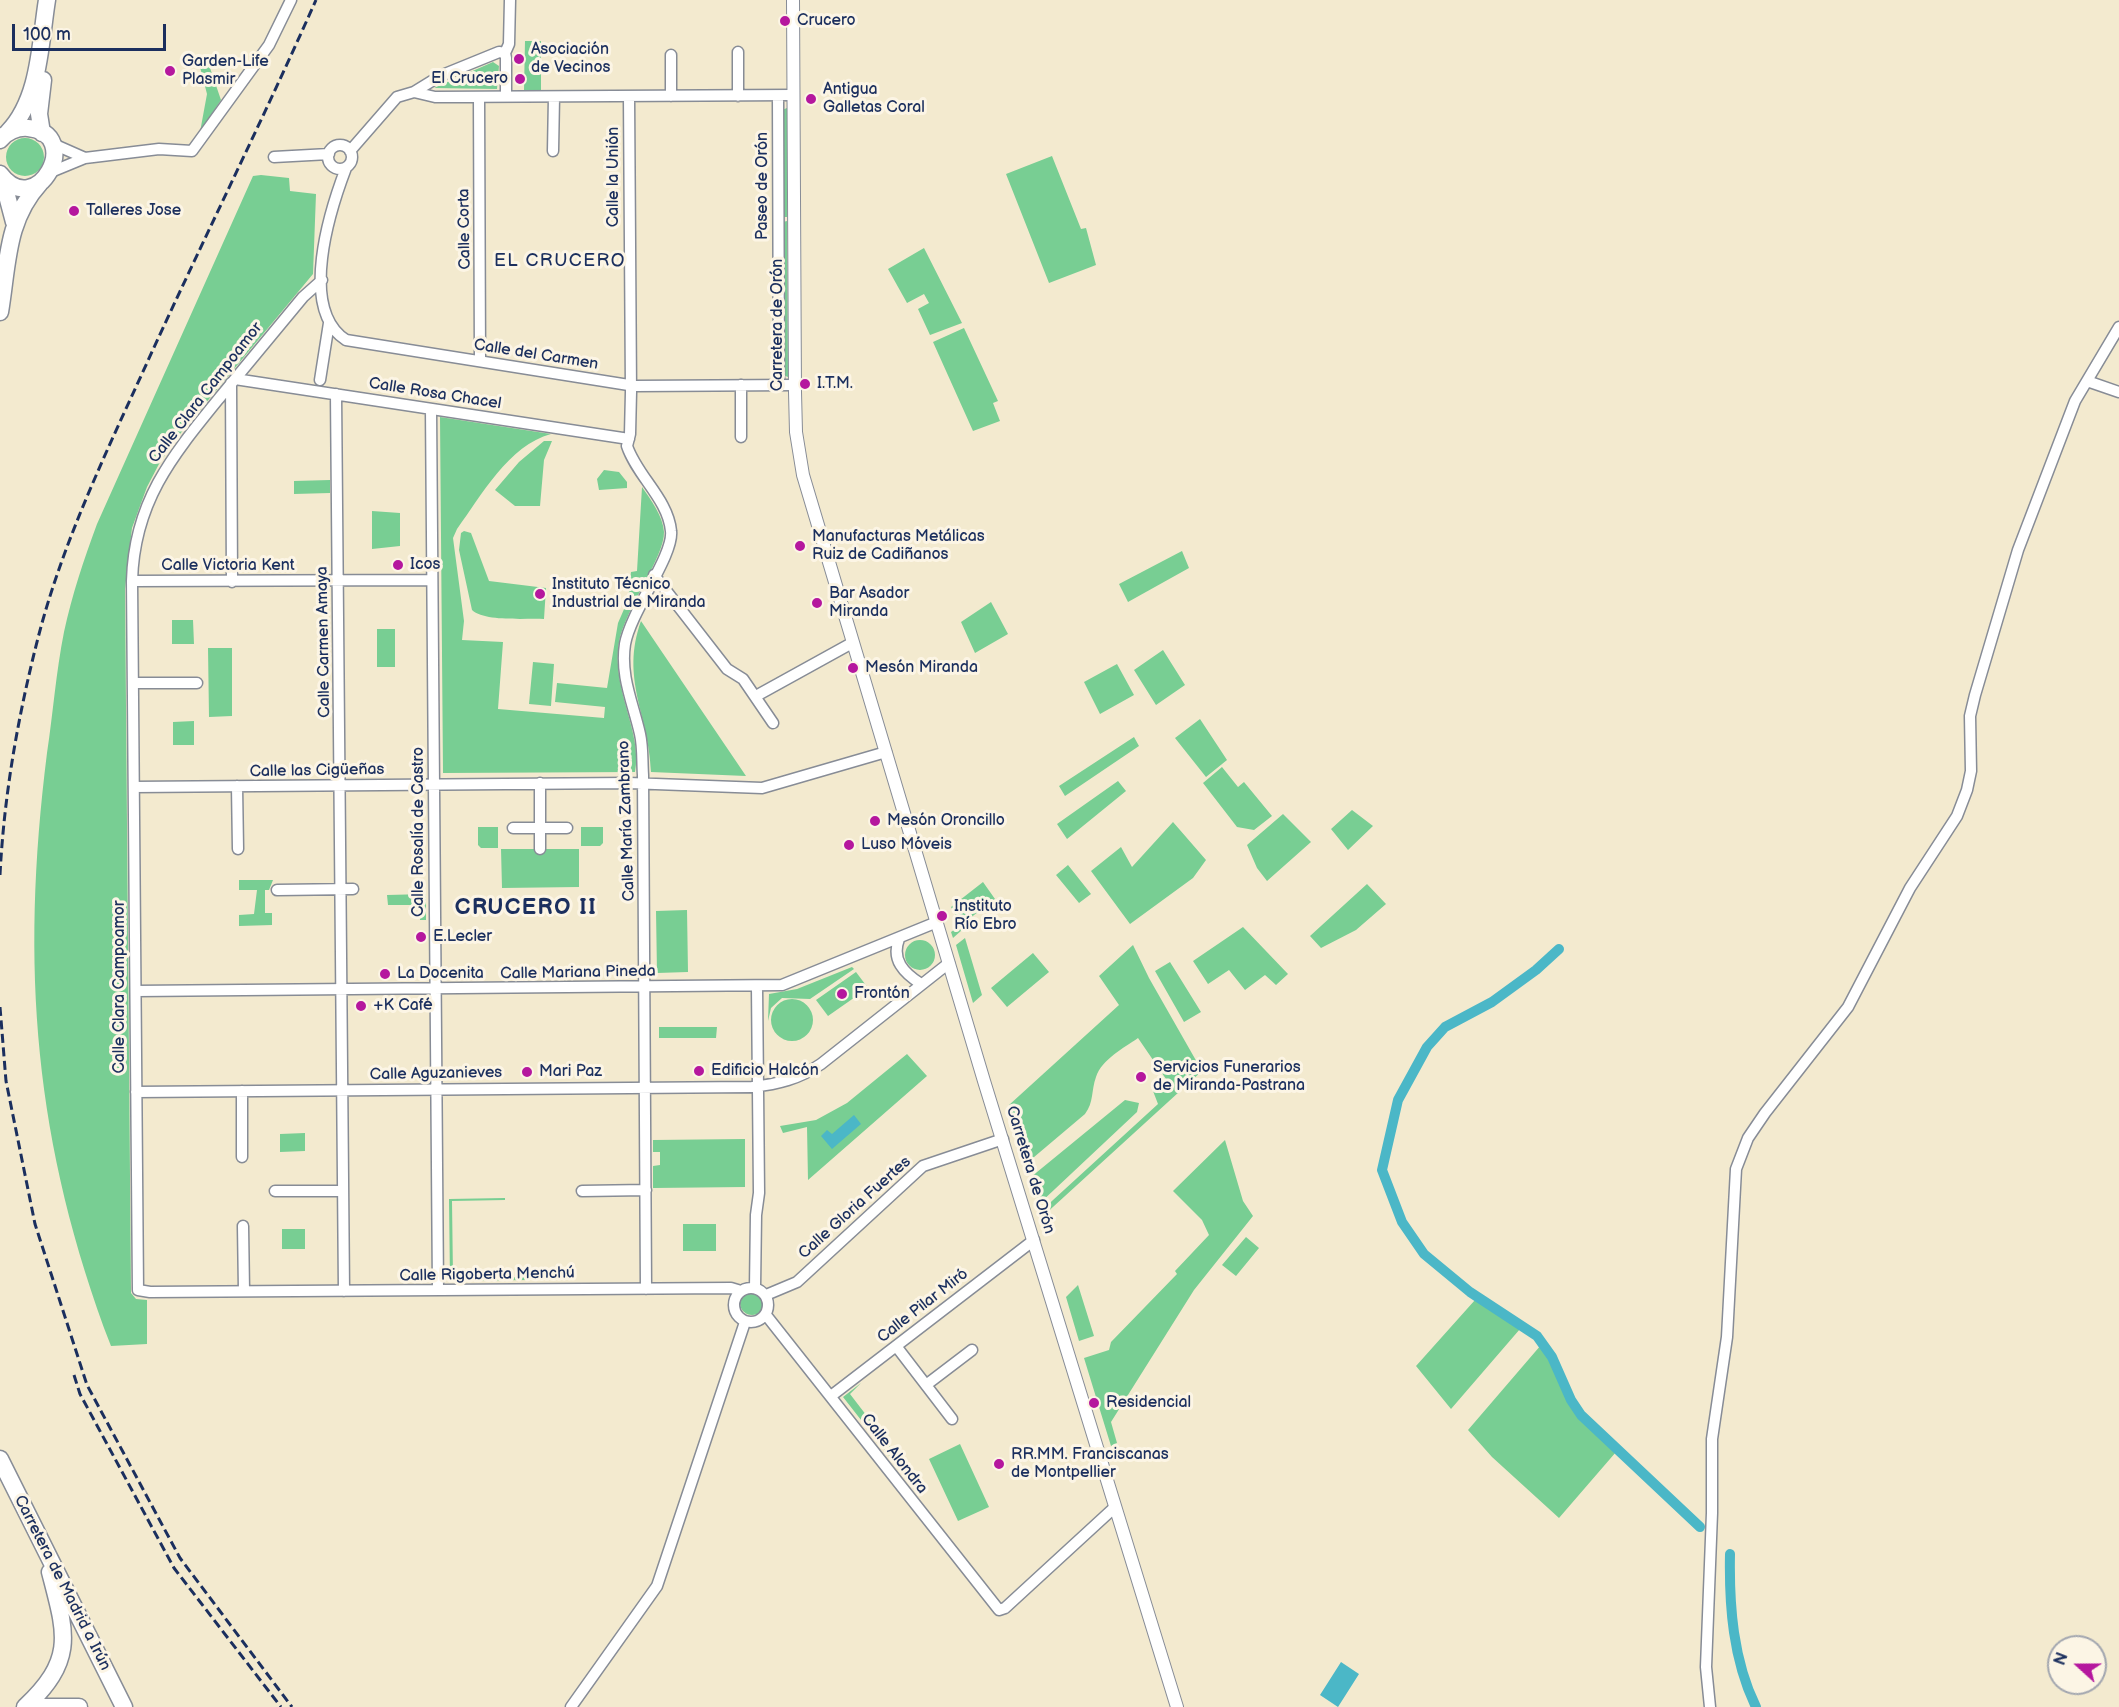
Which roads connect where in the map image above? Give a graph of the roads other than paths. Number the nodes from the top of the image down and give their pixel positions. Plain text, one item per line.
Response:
1 (47, 0) edge
2 (56, 0) edge
3 (291, 0) edge
4 (510, 0) edge
5 (794, 0) edge
6 (738, 52) dead end
7 (505, 53) junction
8 (671, 55) dead end
9 (414, 92) junction
10 (793, 95) junction
11 (506, 96) junction
12 (629, 96) junction
13 (671, 96) junction
14 (738, 96) junction
15 (778, 96) junction
16 (479, 97) junction
17 (554, 97) junction
18 (2, 137) edge
19 (47, 138) junction
20 (350, 151) junction
21 (553, 151) dead end
22 (329, 154) junction
23 (274, 157) dead end
24 (85, 158) junction
25 (346, 168) junction
26 (1, 176) edge
27 (46, 178) junction
28 (14, 222) junction
29 (322, 280) junction
30 (0, 312) edge
31 (330, 326) junction
32 (2119, 327) edge
33 (480, 361) junction
34 (320, 380) dead end
35 (233, 381) junction
36 (2087, 381) junction
37 (779, 385) junction
38 (795, 385) junction
39 (631, 386) junction
40 (741, 386) junction
41 (2119, 392) edge
42 (336, 394) junction
43 (431, 409) junction
44 (741, 437) dead end
45 (629, 438) junction
46 (654, 575) junction
47 (432, 580) junction
48 (132, 581) junction
49 (338, 581) junction
50 (232, 582) junction
51 (852, 643) junction
52 (133, 683) junction
53 (198, 683) dead end
54 (756, 696) junction
55 (773, 723) dead end
56 (886, 752) junction
57 (540, 783) junction
58 (643, 783) junction
59 (434, 784) junction
60 (341, 785) junction
61 (237, 786) junction
62 (134, 787) junction
63 (513, 828) dead end
64 (540, 828) junction
65 (567, 828) dead end
66 (238, 849) dead end
67 (540, 849) dead end
68 (348, 889) junction
69 (277, 890) dead end
70 (937, 922) junction
71 (899, 939) junction
72 (949, 963) junction
73 (921, 984) junction
74 (645, 987) junction
75 (757, 987) junction
76 (435, 989) junction
77 (342, 990) junction
78 (136, 991) junction
79 (758, 1086) junction
80 (645, 1087) junction
81 (436, 1089) junction
82 (343, 1090) junction
83 (242, 1091) junction
84 (136, 1092) junction
85 (1003, 1139) junction
86 (243, 1156) dead end
87 (646, 1190) junction
88 (275, 1191) dead end
89 (343, 1191) junction
90 (582, 1191) dead end
91 (243, 1226) dead end
92 (1034, 1240) junction
93 (646, 1288) junction
94 (755, 1288) junction
95 (736, 1289) junction
96 (438, 1290) junction
97 (139, 1291) joint
98 (344, 1291) junction
99 (244, 1292) junction
100 (766, 1295) junction
101 (766, 1315) junction
102 (746, 1322) junction
103 (900, 1350) junction
104 (972, 1350) dead end
105 (926, 1385) junction
106 (831, 1396) junction
107 (952, 1419) dead end
108 (0, 1460) edge
109 (1115, 1507) junction
110 (40, 1536) junction
111 (25, 1707) edge
112 (41, 1707) edge
113 (79, 1707) edge
114 (124, 1707) edge
115 (571, 1707) edge
116 (1178, 1707) edge
117 (1710, 1707) edge

1 - 18 highway
2 - 19 highway
3 - 24 street
4 - 7 street
5 - 10 street, Carretera de Orón
6 - 14 street
7 - 9 street
7 - 11 street
8 - 13 street
9 - 16 street
9 - 20 street
10 - 15 street
10 - 38 street, Carretera de Orón
11 - 16 street
11 - 17 street
12 - 13 street
12 - 17 street
12 - 39 street, Calle la Unión
13 - 14 street
14 - 15 street
15 - 37 street, Paseo de Orón
16 - 33 street, Calle Corta
17 - 21 street
18 - 19 highway
19 - 24 street
19 - 27 highway
20 - 22 street
20 - 25 street
22 - 23 street
22 - 25 street
24 - 27 street
25 - 29 street
26 - 27 highway
26 - 28 highway
27 - 28 highway
28 - 30 highway
29 - 31 street
29 - 35 street, Calle Clara Campoamor
31 - 33 street, Calle del Carmen
31 - 34 street
32 - 36 street
33 - 39 street, Calle del Carmen
35 - 42 street, Calle Rosa Chacel
35 - 48 street, Calle Clara Campoamor
35 - 50 street
36 - 41 street
36 - 117 street
37 - 38 street, Calle del Carmen
37 - 40 street, Calle del Carmen
38 - 51 street, Carretera de Orón
39 - 40 street, Calle del Carmen
39 - 45 street, Calle la Unión
40 - 44 street
42 - 43 street, Calle Rosa Chacel
42 - 49 street, Calle Carmen Amaya
43 - 45 street, Calle Rosa Chacel
43 - 47 street, Calle Rosalía de Castro
45 - 46 street, Calle María Zambrano
46 - 54 street
46 - 58 street, Calle María Zambrano
47 - 49 street, Calle Victoria Kent
47 - 59 street, Calle Rosalía de Castro
48 - 50 street, Calle Victoria Kent
48 - 52 street, Calle Clara Campoamor
49 - 50 street, Calle Victoria Kent
49 - 60 street, Calle Carmen Amaya
51 - 54 street
51 - 56 street, Carretera de Orón
52 - 53 street
52 - 62 street, Calle Clara Campoamor
54 - 55 street
56 - 58 street, Calle las Cigüeñas
56 - 70 street, Carretera de Orón
57 - 58 street, Calle las Cigüeñas
57 - 59 street, Calle las Cigüeñas
57 - 64 street
58 - 74 street, Calle María Zambrano
59 - 60 street, Calle las Cigüeñas
59 - 76 street, Calle Rosalía de Castro
60 - 61 street, Calle las Cigüeñas
60 - 68 street, Calle Carmen Amaya
61 - 62 street, Calle las Cigüeñas
61 - 66 street, Calle las Cigüeñas
62 - 78 street, Calle Clara Campoamor
63 - 64 street
64 - 65 street
64 - 67 street
68 - 69 street
68 - 77 street, Calle Carmen Amaya
70 - 71 street, Calle Mariana Pineda
70 - 72 street, Carretera de Orón
71 - 73 street
71 - 75 street, Calle Mariana Pineda
72 - 73 street, Calle Aguzanieves
72 - 85 street, Carretera de Orón
73 - 79 street, Calle Aguzanieves
74 - 75 street, Calle Mariana Pineda
74 - 76 street, Calle Mariana Pineda
74 - 80 street, Calle María Zambrano
75 - 79 street
76 - 77 street, Calle Mariana Pineda
76 - 81 street, Calle Rosalía de Castro
77 - 78 street, Calle Mariana Pineda
77 - 82 street, Calle Carmen Amaya
78 - 84 street, Calle Clara Campoamor
79 - 80 street, Calle Aguzanieves
79 - 94 street
80 - 81 street, Calle Aguzanieves
80 - 87 street, Calle María Zambrano
81 - 82 street, Calle Aguzanieves
81 - 96 street, Calle Rosalía de Castro
82 - 83 street, Calle Aguzanieves
82 - 89 street, Calle Carmen Amaya
83 - 84 street, Calle Aguzanieves
83 - 86 street
84 - 97 street, Calle Clara Campoamor
85 - 92 street, Carretera de Orón
85 - 100 street, Calle Gloria Fuertes
87 - 90 street
87 - 93 street, Calle María Zambrano
88 - 89 street
89 - 98 street, Calle Carmen Amaya
91 - 99 street
92 - 103 street, Calle Pilar Miró
92 - 109 street, Carretera de Orón
93 - 95 street, Calle Rigoberta Menchú
93 - 96 street, Calle Rigoberta Menchú
94 - 95 street
94 - 100 street
95 - 102 street
96 - 98 street, Calle Rigoberta Menchú
97 - 99 street, Calle Rigoberta Menchú
98 - 99 street, Calle Rigoberta Menchú
100 - 101 street
101 - 102 street
101 - 106 street, Calle Alondra
102 - 115 street
103 - 105 street, Calle Pilar Miró
103 - 106 street, Calle Pilar Miró
104 - 105 street
105 - 107 street, Calle Pilar Miró
106 - 109 street, Calle Alondra
108 - 110 highway, Carretera de Madrid a Irún
109 - 116 street, Carretera de Orón
110 - 111 highway
110 - 114 highway, Carretera de Madrid a Irún
112 - 113 highway

